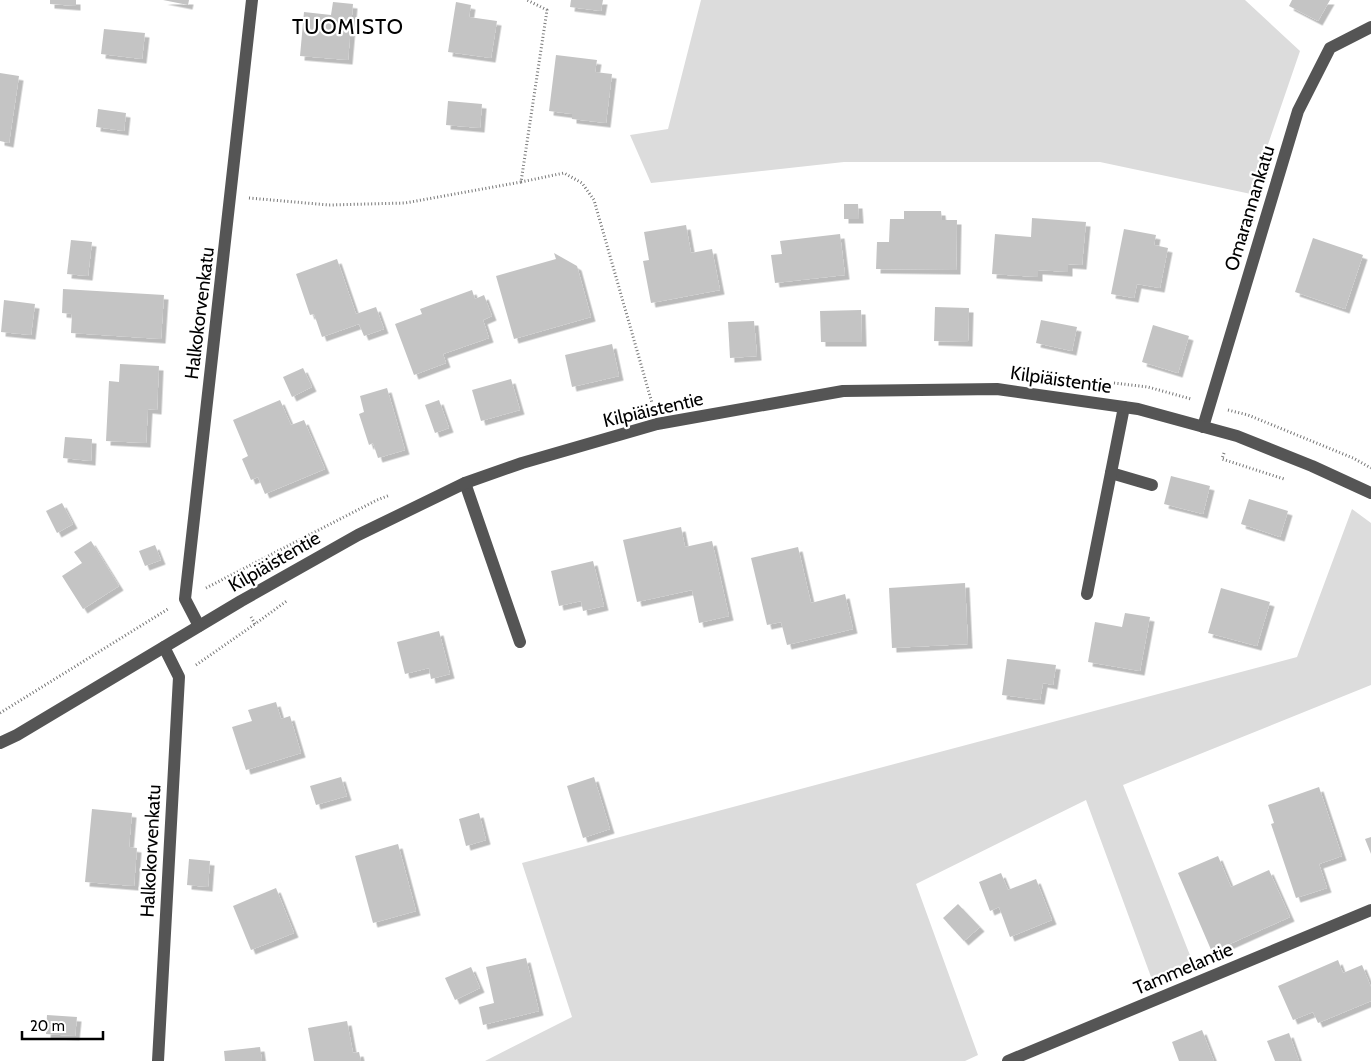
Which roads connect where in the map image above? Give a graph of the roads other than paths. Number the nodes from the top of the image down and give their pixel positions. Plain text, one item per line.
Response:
1 (252, 0) edge
2 (1371, 27) edge
3 (1124, 407) junction
4 (1203, 427) junction
5 (1111, 473) junction
6 (465, 483) junction
7 (1152, 485) dead end
8 (1371, 493) edge
9 (1087, 594) dead end
10 (200, 626) junction
11 (520, 642) dead end
12 (164, 647) junction
13 (0, 743) edge
14 (1371, 910) edge
15 (158, 1061) edge
16 (1008, 1061) edge

1 - 10 street, Halkokorvenkatu
2 - 4 street, Omarannankatu
3 - 4 street, Kilpiäistentie
3 - 5 street
3 - 6 street, Kilpiäistentie
4 - 8 street, Kilpiäistentie
5 - 7 street
5 - 9 street
6 - 10 street, Kilpiäistentie
6 - 11 street
10 - 12 street, Kilpiäistentie
12 - 13 street, Kilpiäistentie
12 - 15 street, Halkokorvenkatu
14 - 16 street, Tammelantie

